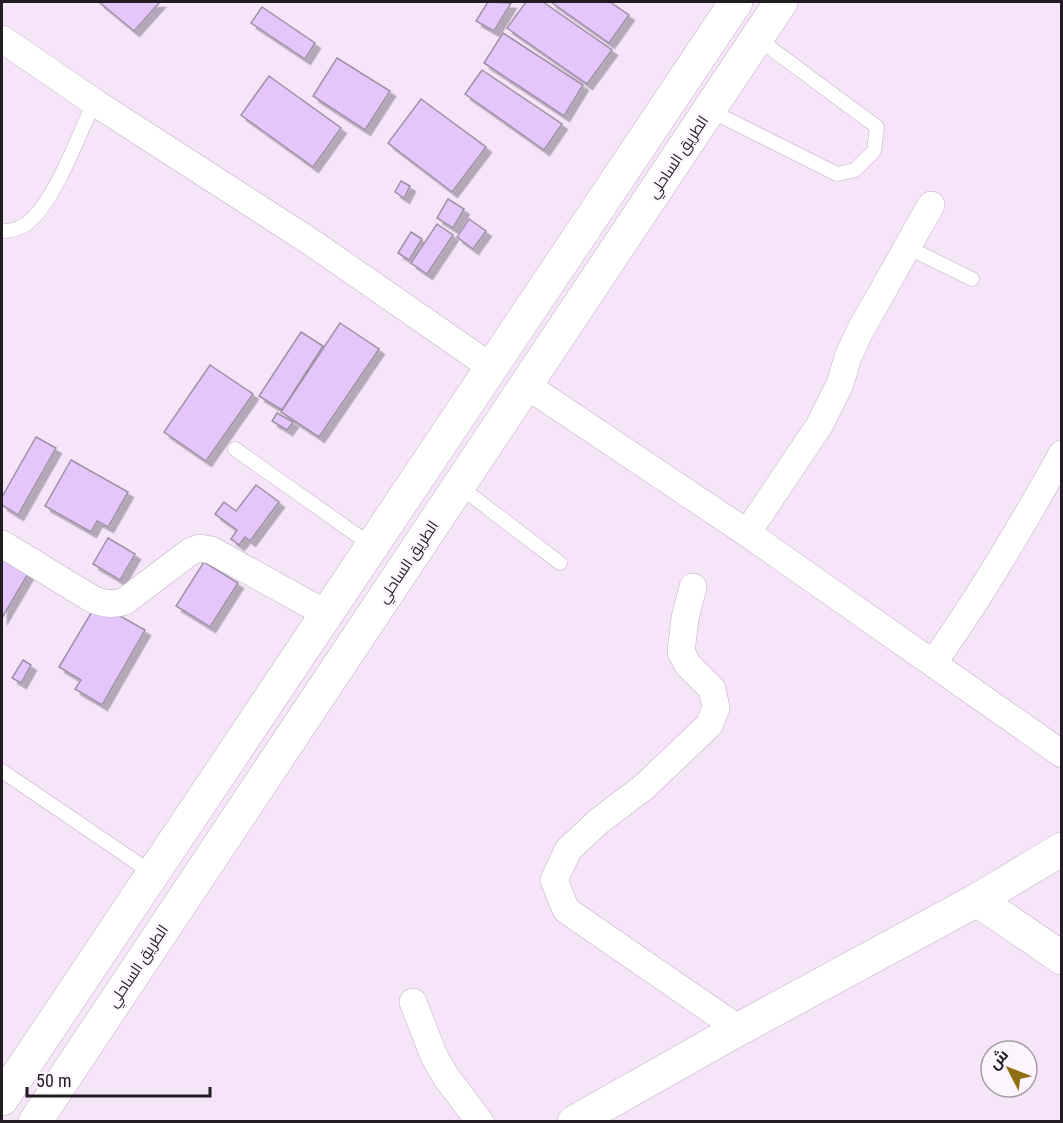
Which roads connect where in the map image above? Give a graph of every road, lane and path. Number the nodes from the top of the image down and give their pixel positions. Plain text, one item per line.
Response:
1 (736, 2) edge
2 (781, 2) edge
3 (757, 38) junction
4 (2, 39) edge
5 (94, 102) junction
6 (709, 110) junction
7 (932, 205) dead end
8 (2, 231) edge
9 (908, 247) junction
10 (972, 279) dead end
11 (491, 367) junction
12 (526, 385) junction
13 (235, 449) dead end
14 (1062, 454) edge
15 (459, 486) junction
16 (747, 534) junction
17 (2, 544) edge
18 (371, 545) junction
19 (560, 563) dead end
20 (693, 587) dead end
21 (325, 613) junction
22 (933, 663) junction
23 (291, 664) junction
24 (321, 691) junction
25 (1062, 754) edge
26 (2, 771) edge
27 (1062, 849) edge
28 (152, 873) junction
29 (977, 900) junction
30 (1062, 957) edge
31 (414, 1002) dead end
32 (739, 1029) junction
33 (2, 1098) edge
34 (35, 1122) edge
35 (480, 1122) edge
36 (574, 1122) edge

1 - 11 main road
2 - 3 main road, الطريق الساحلي
3 - 6 main road, الطريق الساحلي
3 - 6 lane
4 - 5 street
5 - 8 lane
5 - 11 street
6 - 12 main road, الطريق الساحلي
7 - 9 street
9 - 10 lane
9 - 16 street
11 - 18 main road
12 - 15 main road, الطريق الساحلي
12 - 16 street
13 - 18 lane
14 - 22 street
15 - 19 lane
15 - 24 main road, الطريق الساحلي
16 - 22 street
17 - 21 street
18 - 21 main road
20 - 32 street
21 - 23 main road
22 - 25 street
23 - 24 main road
23 - 28 main road
24 - 34 main road, الطريق الساحلي
26 - 28 lane
27 - 29 main road
28 - 33 main road
29 - 30 main road
29 - 32 main road
31 - 35 street
32 - 36 main road

